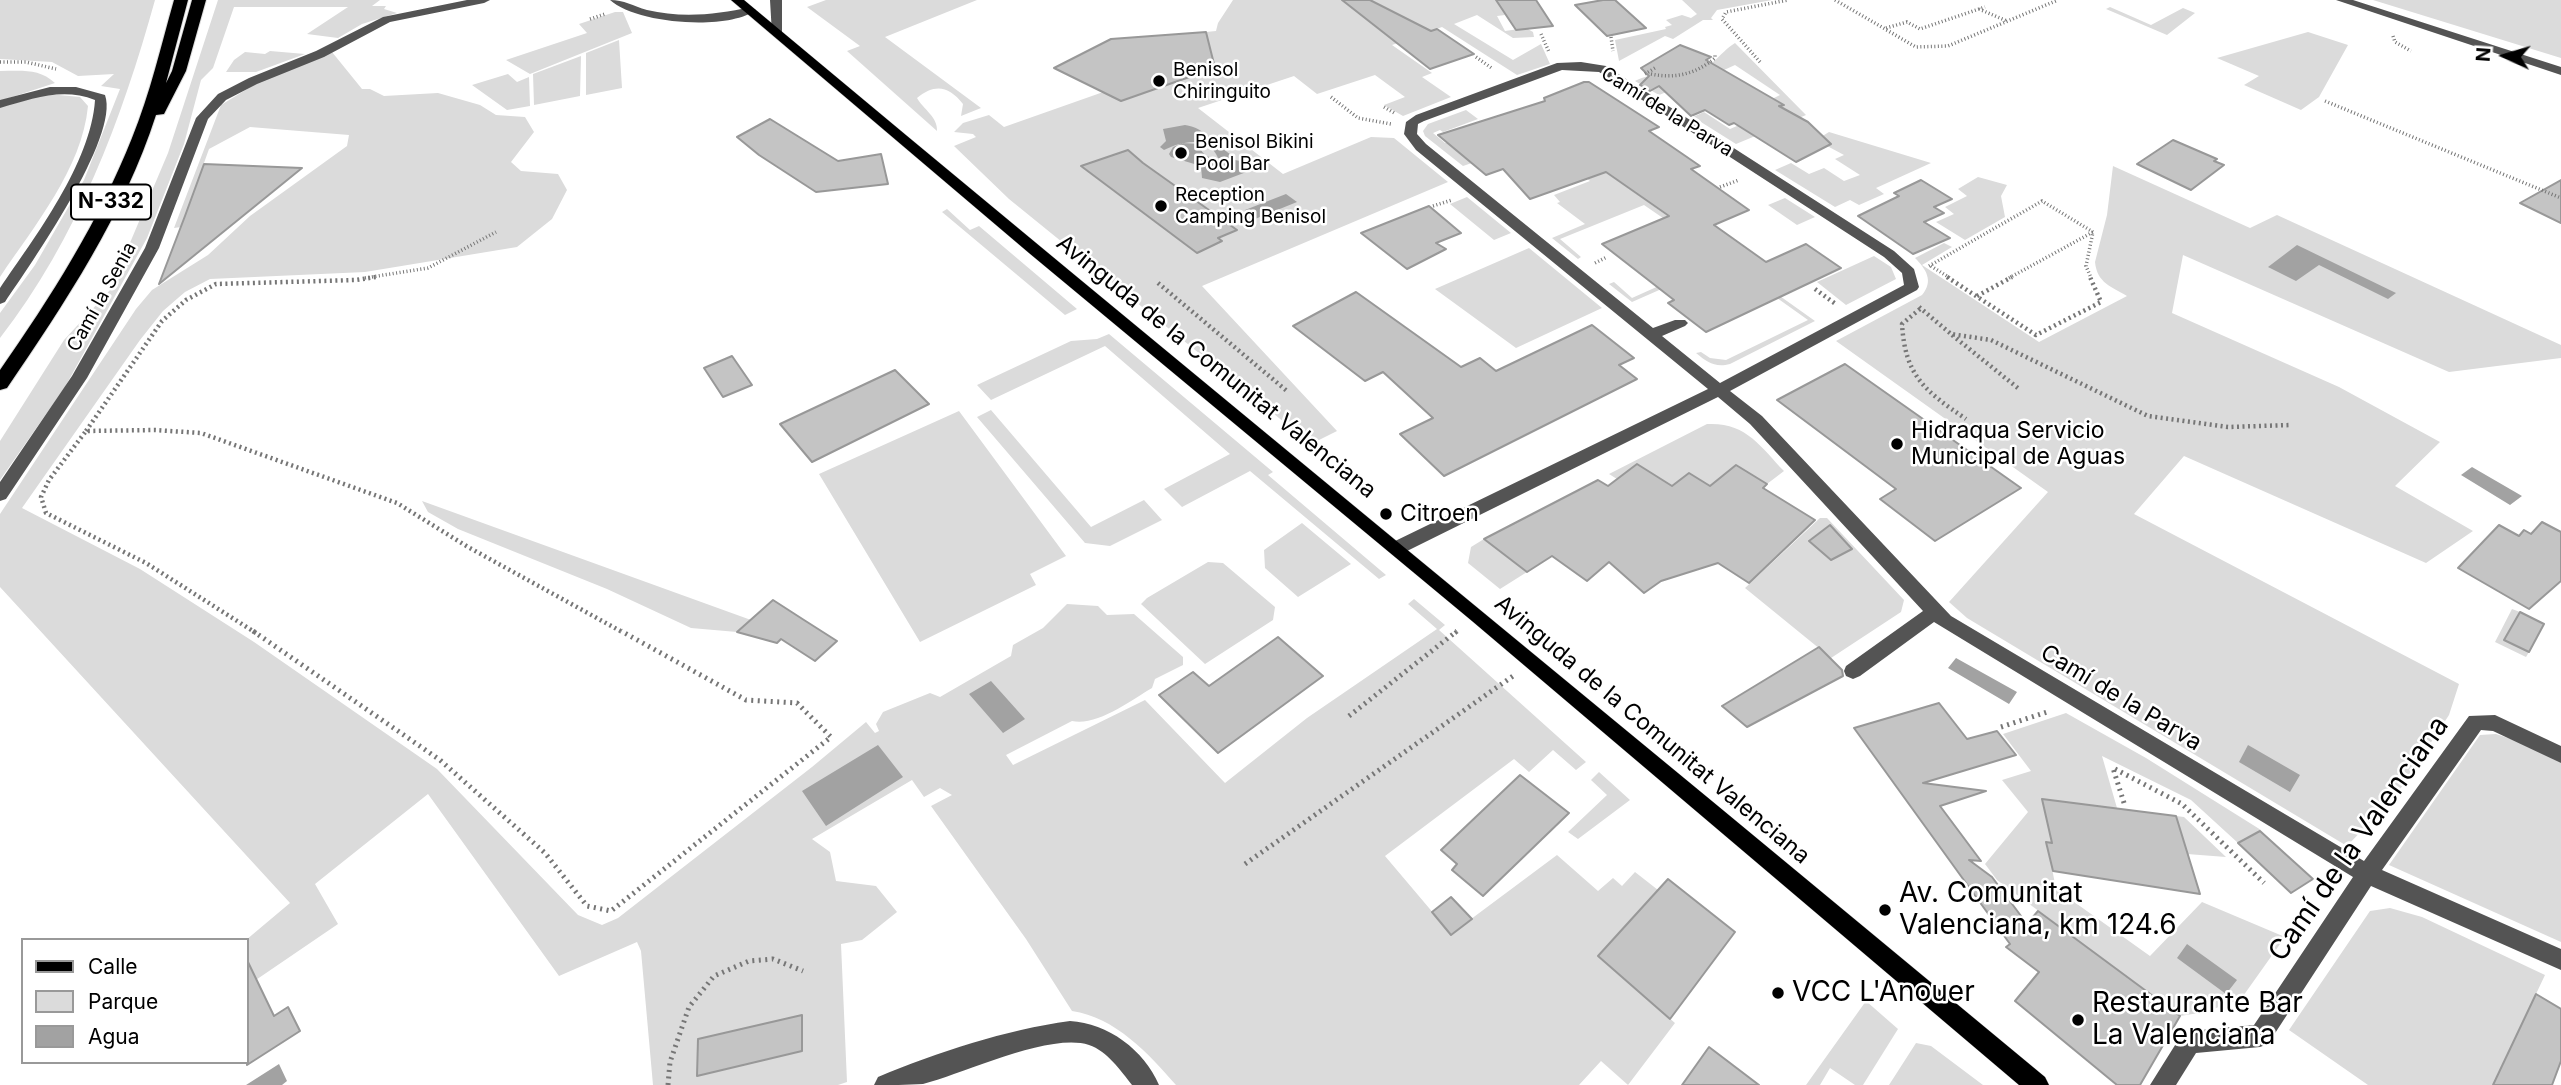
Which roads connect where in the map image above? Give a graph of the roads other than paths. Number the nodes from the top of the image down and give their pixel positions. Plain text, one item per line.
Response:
1 (181, 0) edge
2 (199, 0) edge
3 (484, 0) edge
4 (616, 0) edge
5 (737, 0) edge
6 (2342, 0) edge
7 (779, 1) edge
8 (750, 10) junction
9 (778, 34) junction
10 (2561, 71) edge
11 (0, 104) edge
12 (140, 138) junction
13 (0, 299) edge
14 (1680, 323) dead end
15 (1653, 334) junction
16 (0, 384) edge
17 (1719, 390) junction
18 (0, 495) edge
19 (1397, 548) junction
20 (1936, 611) junction
21 (1853, 671) dead end
22 (2561, 755) edge
23 (2367, 874) junction
24 (2561, 960) edge
25 (886, 1085) edge
26 (1147, 1085) edge
27 (2037, 1085) edge
28 (2162, 1085) edge

1 - 12 highway, N-332
2 - 12 highway
3 - 18 street, Camí la Senia
4 - 8 street
5 - 8 main road, Avinguda de la Comunitat Valenciana
6 - 10 street
7 - 9 street
8 - 9 main road, Avinguda de la Comunitat Valenciana
9 - 19 main road, Avinguda de la Comunitat Valenciana
11 - 13 street
12 - 16 highway, N-332
14 - 15 street
15 - 17 street, Camí de la Parva
15 - 17 street, Camí de la Parva
17 - 19 street
17 - 20 street, Camí de la Parva
19 - 27 main road, Avinguda de la Comunitat Valenciana
20 - 21 street
20 - 23 street, Camí de la Parva
22 - 23 street, Camí de la Valenciana
23 - 24 street, Camí de la Parva
23 - 28 street, Camí de la Valenciana
25 - 26 street

